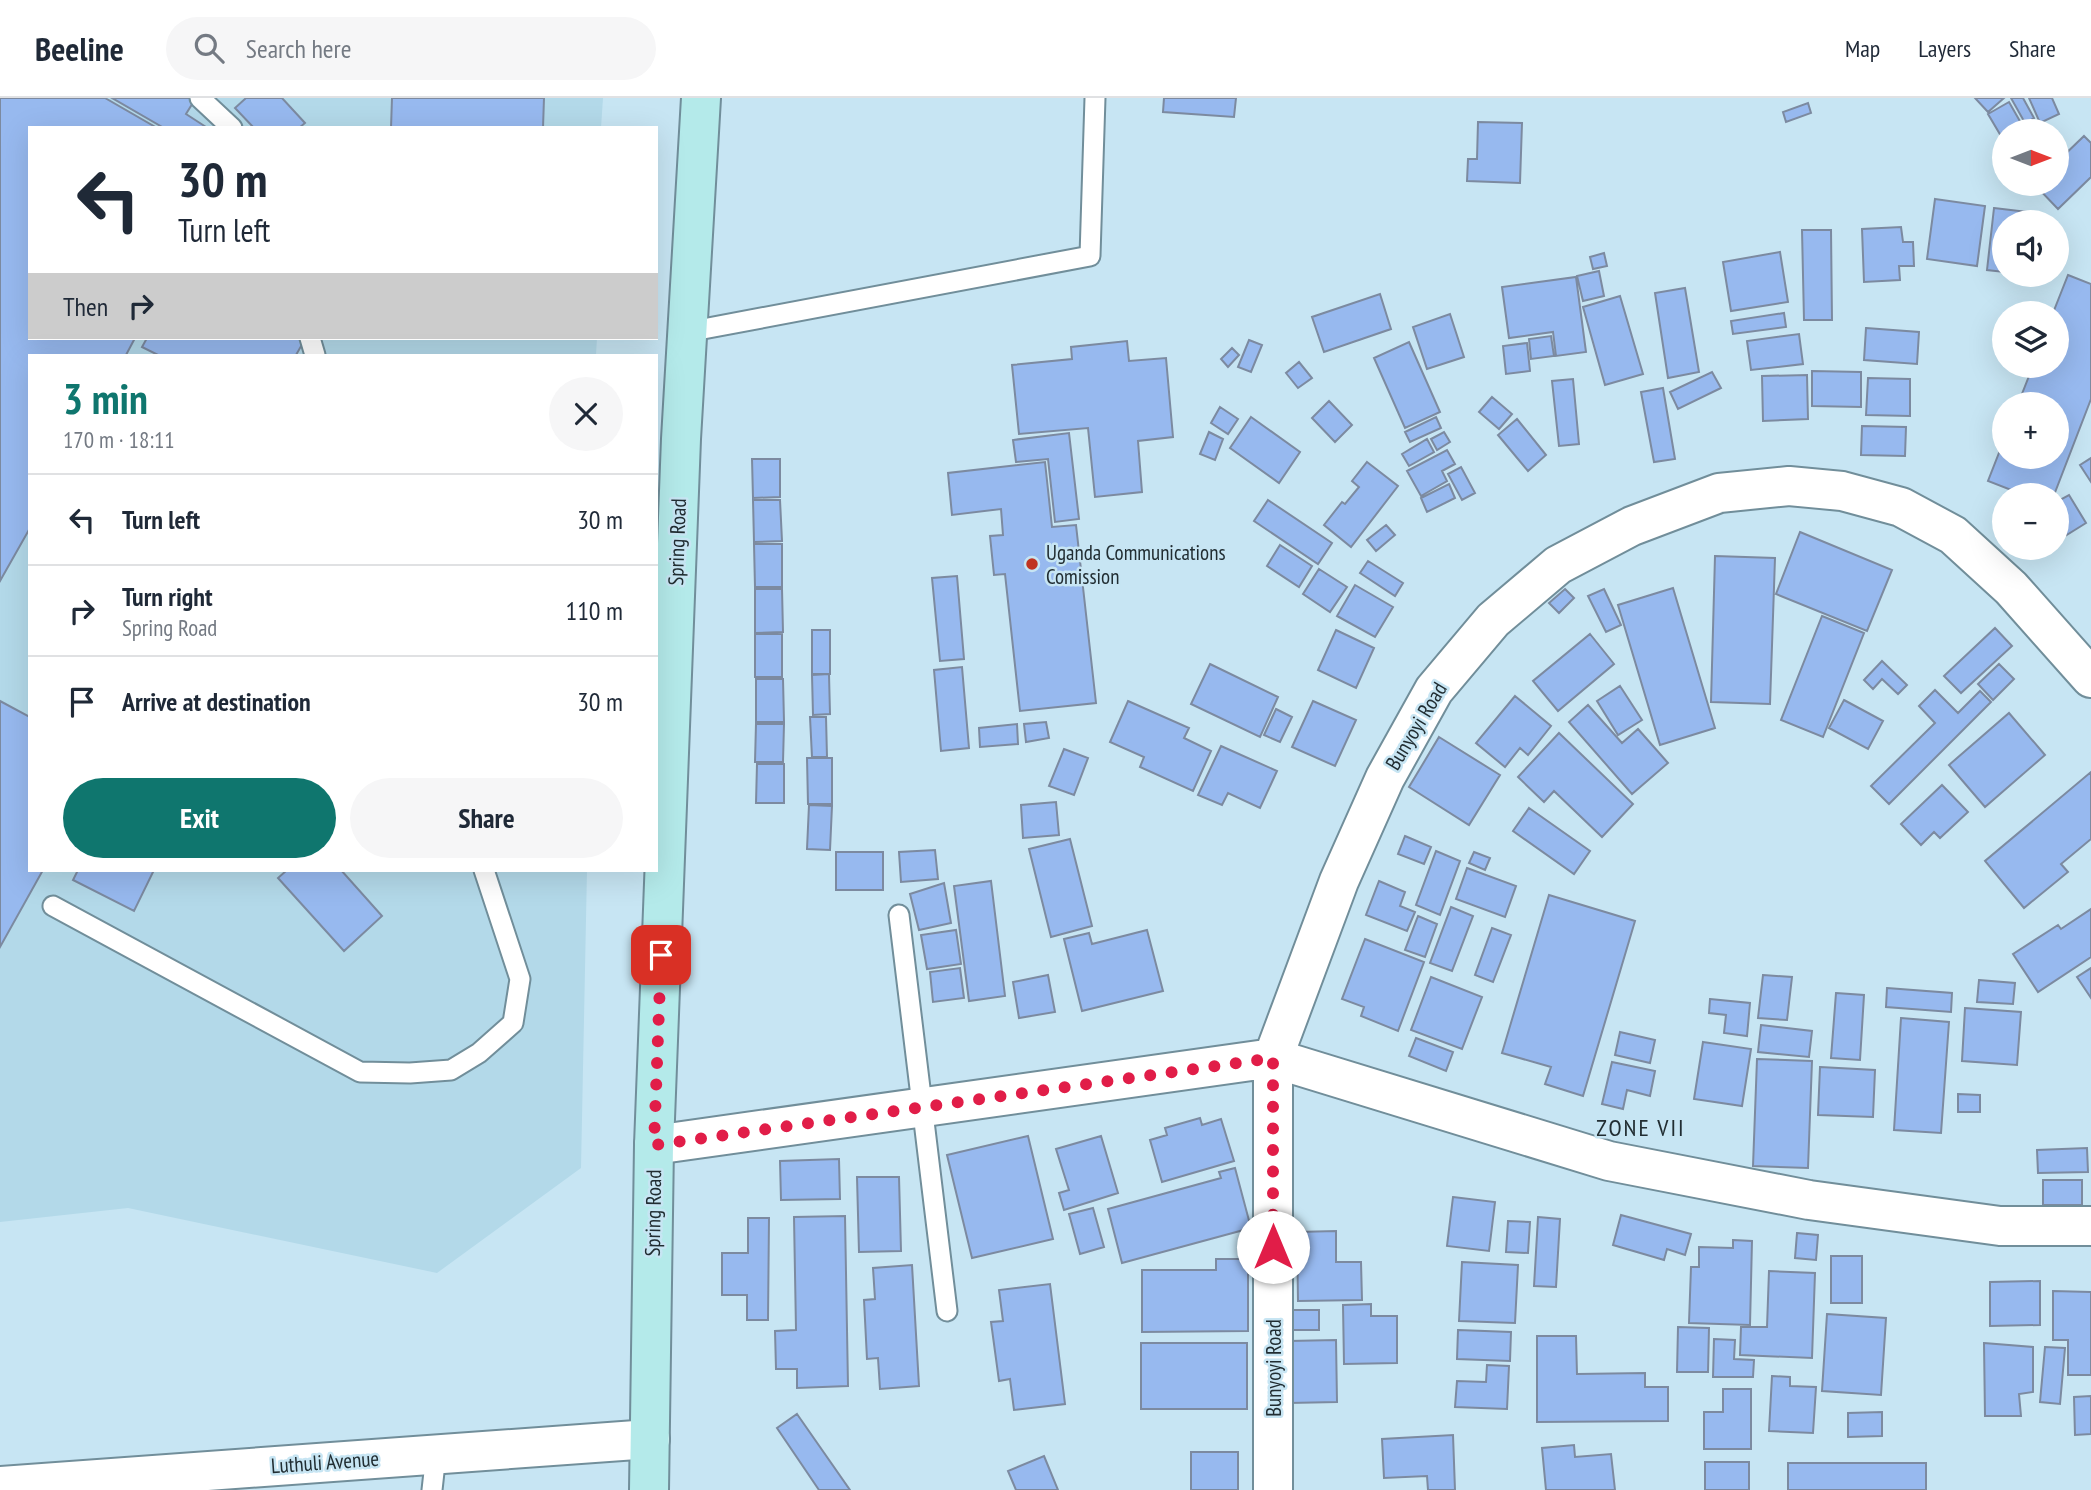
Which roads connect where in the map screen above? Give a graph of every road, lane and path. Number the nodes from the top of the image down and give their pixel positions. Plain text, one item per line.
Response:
1 (200, 98) edge
2 (701, 98) edge
3 (1096, 98) edge
4 (230, 126) edge
5 (687, 332) junction
6 (2091, 678) edge
7 (485, 872) edge
8 (53, 906) dead end
9 (899, 915) dead end
10 (1273, 1058) junction
11 (922, 1108) junction
12 (654, 1145) junction
13 (2091, 1226) edge
14 (947, 1311) dead end
15 (650, 1438) junction
16 (434, 1472) edge
17 (290, 1477) edge
18 (0, 1486) edge
19 (649, 1490) edge
20 (1273, 1490) edge

1 - 4 lane
2 - 5 main road, Spring Road
3 - 5 lane
5 - 12 main road, Spring Road
6 - 10 street, Bunyoyi Road
7 - 8 lane
9 - 11 lane
10 - 11 street
10 - 13 street
10 - 20 street, Bunyoyi Road
11 - 12 street
11 - 14 lane
12 - 15 main road, Spring Road
15 - 16 street, Luthuli Avenue
15 - 19 main road, Spring Road
16 - 17 street, Luthuli Avenue
17 - 18 street, Luthuli Avenue

